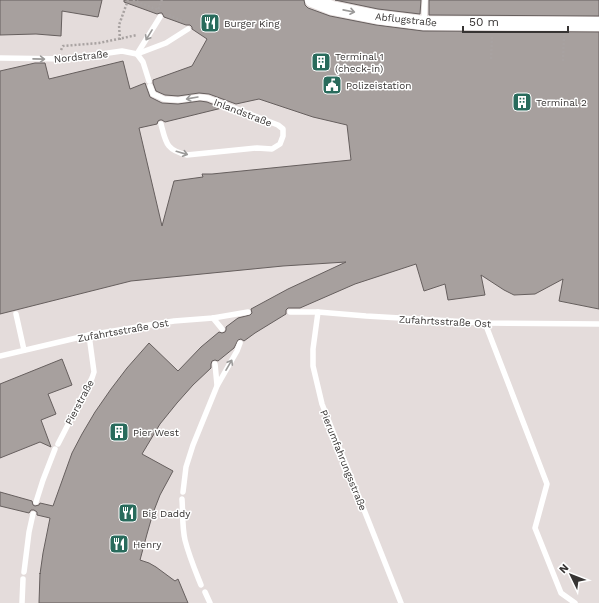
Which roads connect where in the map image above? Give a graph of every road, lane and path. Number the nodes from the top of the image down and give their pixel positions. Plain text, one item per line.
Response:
1 (128, 0) edge
2 (133, 0) edge
3 (162, 0) edge
4 (312, 0) edge
5 (425, 0) edge
6 (168, 14) dead end
7 (160, 17) dead end
8 (187, 22) dead end
9 (424, 23) junction
10 (564, 24) junction
11 (599, 24) edge
12 (188, 29) dead end
13 (140, 33) dead end
14 (492, 38) dead end
15 (120, 39) junction
16 (60, 52) dead end
17 (137, 54) junction
18 (0, 58) edge
19 (491, 59) dead end
20 (563, 60) dead end
21 (161, 124) dead end
22 (248, 312) dead end
23 (290, 312) dead end
24 (318, 312) junction
25 (16, 314) dead end
26 (213, 318) junction
27 (484, 323) junction
28 (599, 324) edge
29 (222, 329) dead end
30 (89, 335) junction
31 (240, 343) dead end
32 (24, 350) junction
33 (0, 356) edge
34 (215, 364) dead end
35 (217, 386) junction
36 (183, 492) dead end
37 (182, 499) dead end
38 (36, 502) dead end
39 (33, 514) dead end
40 (24, 572) dead end
41 (23, 579) dead end
42 (201, 585) dead end
43 (205, 592) dead end
44 (22, 603) edge
45 (210, 603) edge
46 (401, 603) edge
47 (576, 603) edge

1 - 15 path
2 - 3 path
4 -> 9 street, Abflugstraße
5 - 9 lane
6 - 8 path
7 -> 17 lane
9 - 10 street, Abflugstraße
10 - 11 street, Abflugstraße
10 - 20 path
12 - 17 lane, Nordstraße
13 - 15 path
14 - 19 path
15 - 16 path
18 -> 17 lane, Nordstraße
21 -> 17 lane, Inlandstraße
22 - 26 lane, Zufahrtsstraße Ost
23 - 24 lane, Zufahrtsstraße Ost
24 - 27 lane, Zufahrtsstraße Ost
24 - 46 lane, Pierumfahrungsstraße
25 - 32 lane
26 - 29 lane
26 - 30 lane, Zufahrtsstraße Ost
27 - 28 lane, Zufahrtsstraße Ost
27 - 47 lane
30 - 32 lane, Zufahrtsstraße Ost
30 - 38 lane, Pierstraße
35 -> 31 lane
32 - 33 lane, Zufahrtsstraße Ost
34 - 35 lane
35 - 36 lane
37 - 42 lane
39 - 40 lane
41 - 44 lane
43 - 45 lane

